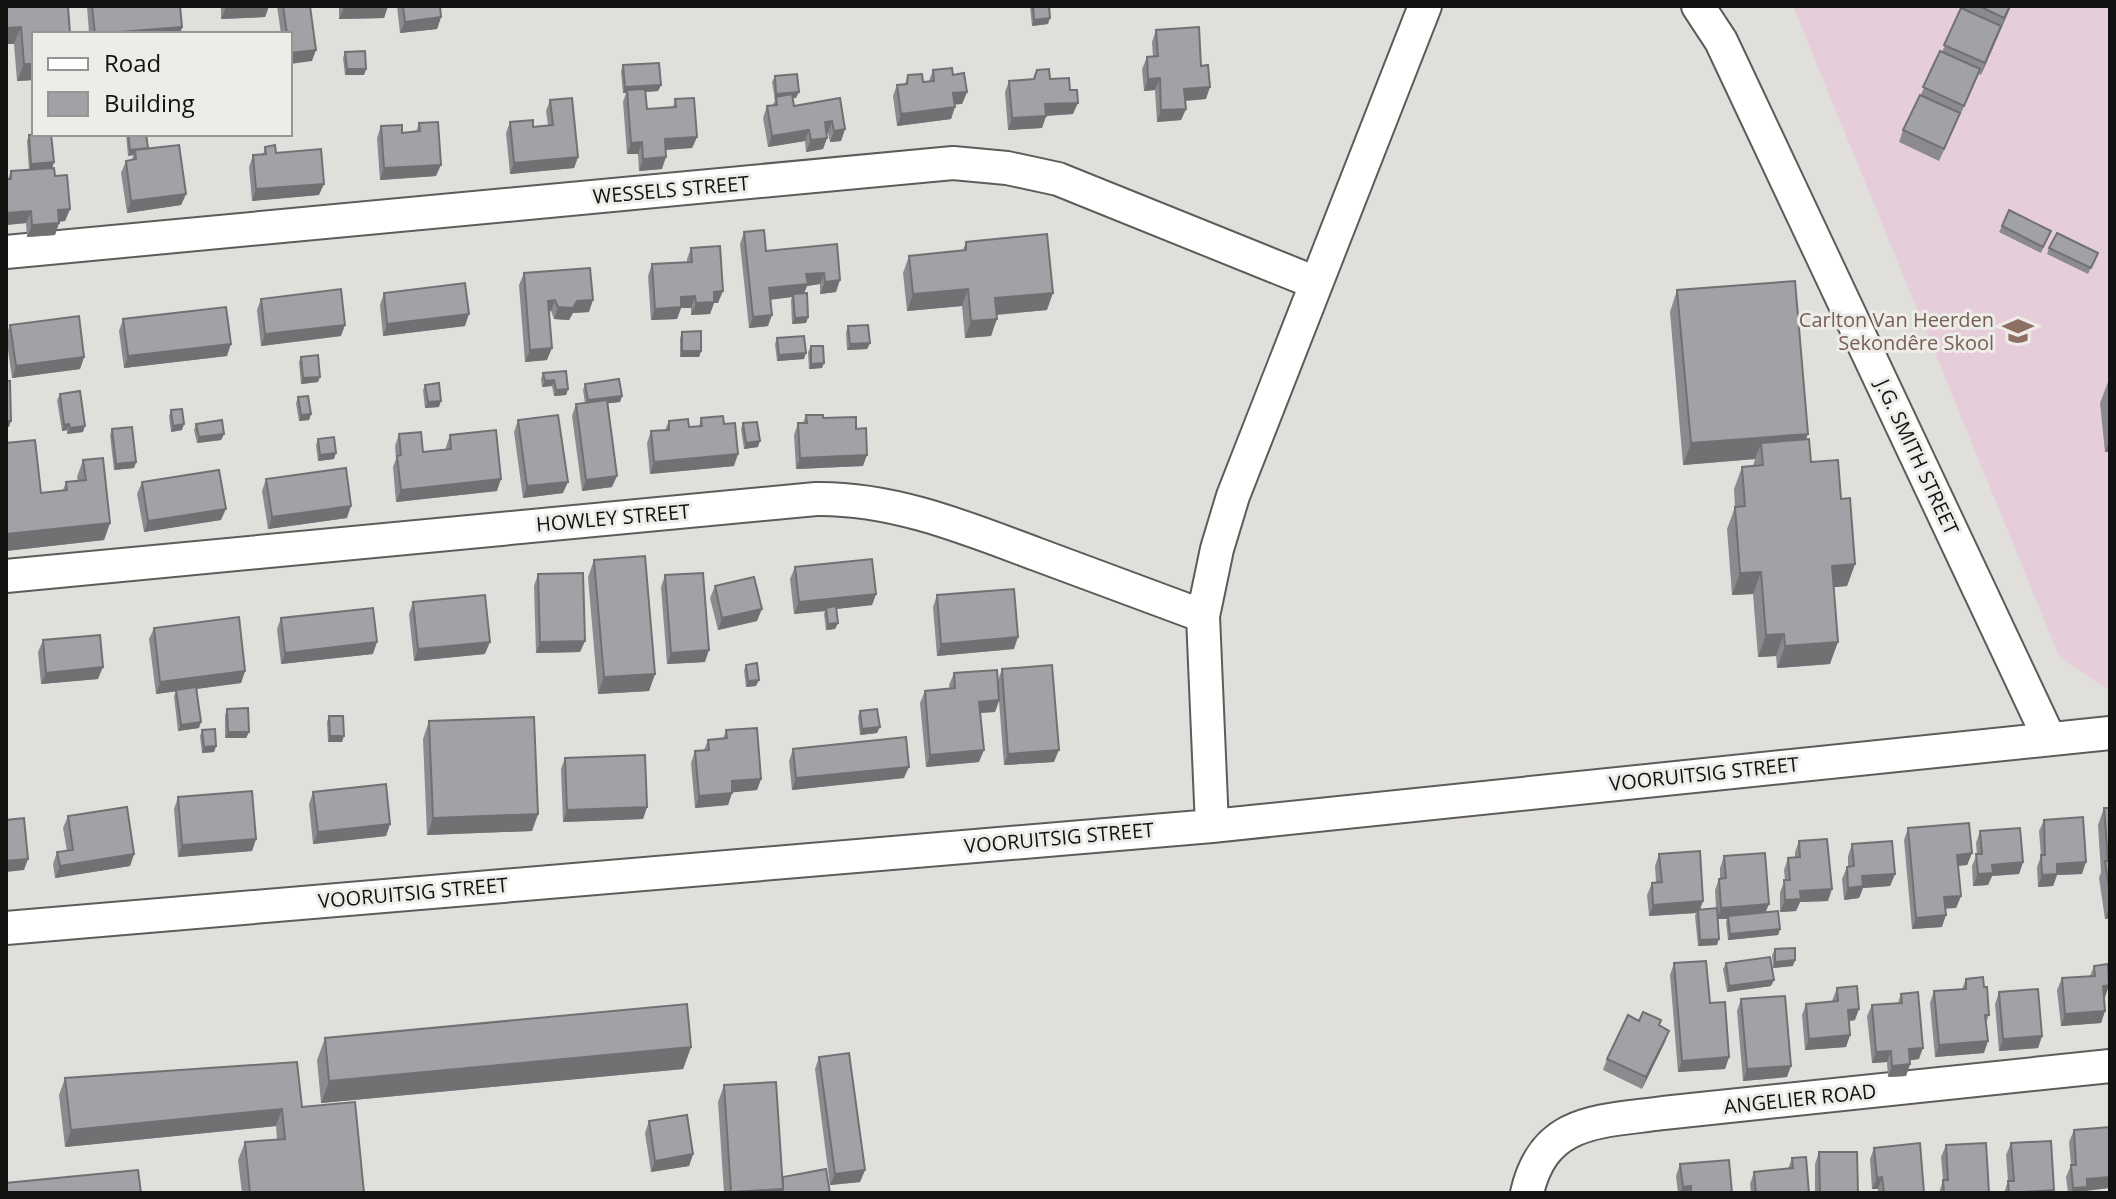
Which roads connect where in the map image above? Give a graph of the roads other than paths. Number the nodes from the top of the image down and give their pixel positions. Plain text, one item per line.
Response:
1 (1425, 6) edge
2 (1698, 6) edge
3 (6, 252) edge
4 (1316, 283) junction
5 (6, 576) edge
6 (1203, 616) junction
7 (2110, 733) edge
8 (2049, 738) junction
9 (1212, 826) junction
10 (6, 928) edge
11 (2110, 1066) edge
12 (1527, 1193) edge

1 - 4 street
2 - 8 street, J.G. SMITH STREET
3 - 4 street, WESSELS STREET
4 - 6 street
5 - 6 street, HOWLEY STREET
6 - 9 street
7 - 8 street, VOORUITSIG STREET
8 - 9 street, VOORUITSIG STREET
9 - 10 street, VOORUITSIG STREET
11 - 12 street, ANGELIER ROAD

